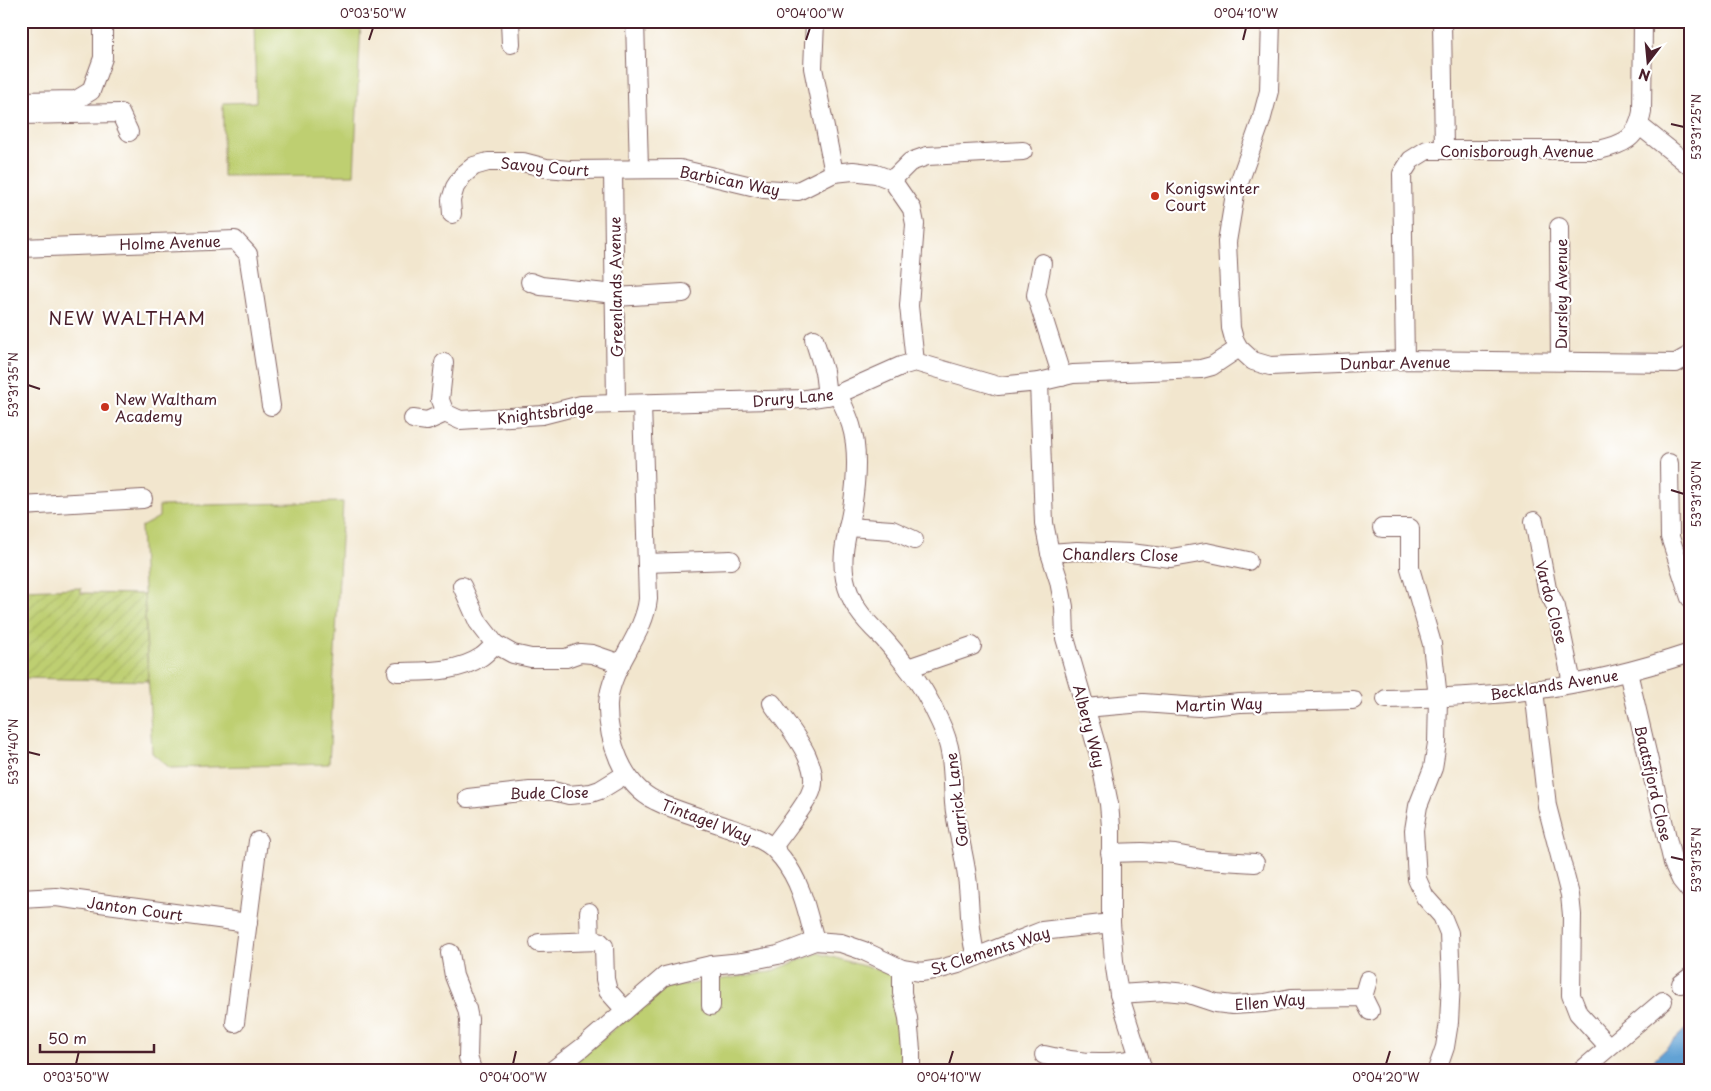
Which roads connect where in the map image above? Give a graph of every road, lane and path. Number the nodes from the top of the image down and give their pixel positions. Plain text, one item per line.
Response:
1 (103, 21) edge
2 (510, 21) edge
3 (635, 21) edge
4 (1271, 21) edge
5 (1442, 21) edge
6 (1643, 21) edge
7 (815, 22) dead end
8 (511, 44) dead end
9 (21, 101) edge
10 (21, 115) edge
11 (1640, 126) junction
12 (129, 132) dead end
13 (1023, 150) dead end
14 (1444, 150) junction
15 (1690, 166) edge
16 (639, 169) junction
17 (613, 170) junction
18 (834, 173) junction
19 (892, 180) junction
20 (452, 214) dead end
21 (1559, 226) dead end
22 (21, 248) edge
23 (1042, 263) dead end
24 (530, 282) dead end
25 (683, 294) dead end
26 (615, 295) junction
27 (814, 339) dead end
28 (1239, 348) junction
29 (1690, 355) edge
30 (1405, 360) junction
31 (915, 362) junction
32 (1560, 362) junction
33 (444, 363) dead end
34 (1062, 377) junction
35 (1039, 382) junction
36 (832, 395) junction
37 (616, 404) junction
38 (642, 404) junction
39 (271, 406) dead end
40 (445, 413) junction
41 (413, 419) dead end
42 (1669, 463) dead end
43 (143, 500) dead end
44 (21, 506) edge
45 (1534, 521) dead end
46 (848, 527) junction
47 (1382, 528) dead end
48 (914, 540) dead end
49 (1050, 553) junction
50 (732, 560) dead end
51 (1248, 561) dead end
52 (646, 563) junction
53 (462, 586) dead end
54 (1690, 598) edge
55 (495, 644) junction
56 (972, 646) dead end
57 (1690, 653) edge
58 (621, 664) junction
59 (908, 668) junction
60 (397, 672) dead end
61 (1628, 672) junction
62 (1572, 683) junction
63 (1534, 690) junction
64 (1438, 698) junction
65 (1386, 699) dead end
66 (1353, 700) dead end
67 (772, 703) dead end
68 (1086, 708) junction
69 (626, 774) junction
70 (468, 798) dead end
71 (258, 841) dead end
72 (772, 847) junction
73 (1110, 853) junction
74 (1255, 863) dead end
75 (1690, 891) edge
76 (21, 899) edge
77 (589, 912) dead end
78 (248, 923) junction
79 (1111, 923) junction
80 (590, 941) junction
81 (815, 942) junction
82 (540, 944) dead end
83 (450, 953) dead end
84 (976, 956) junction
85 (711, 965) junction
86 (902, 969) junction
87 (1368, 980) dead end
88 (1119, 994) junction
89 (1663, 1001) dead end
90 (711, 1006) dead end
91 (625, 1010) junction
92 (235, 1023) dead end
93 (1608, 1046) junction
94 (1044, 1054) dead end
95 (1141, 1064) edge
96 (471, 1070) edge
97 (554, 1070) edge
98 (911, 1070) edge
99 (1437, 1070) edge
100 (1582, 1070) edge

1 - 9 street
2 - 8 street
3 - 16 street
4 - 28 street
5 - 14 street
6 - 11 street
7 - 18 street
10 - 12 street
11 - 14 street, Conisborough Avenue
11 - 15 street
13 - 19 street
14 - 30 street, Conisborough Avenue
16 - 17 street, Barbican Way
16 - 18 street, Barbican Way
17 - 20 street, Savoy Court
17 - 26 street, Greenlands Avenue
18 - 19 street, Barbican Way
19 - 31 street
21 - 32 street, Dursley Avenue
22 - 39 street, Holme Avenue
23 - 34 street
24 - 26 street
25 - 26 street
26 - 37 street, Greenlands Avenue
27 - 36 street, Garrick Lane
28 - 30 street, Dunbar Avenue
28 - 34 street
29 - 32 street, Dunbar Avenue
30 - 32 street, Dunbar Avenue
31 - 35 street
31 - 36 street, Drury Lane
33 - 40 street
34 - 35 street
35 - 49 street, Albery Way
36 - 38 street, Drury Lane
36 - 46 street, Garrick Lane
37 - 38 street, Drury Lane
37 - 40 street, Knightsbridge
38 - 52 street, Tintagel Way
40 - 41 street
42 - 54 street
43 - 44 street
45 - 62 street, Vardo Close
46 - 48 street
46 - 59 street, Garrick Lane
47 - 64 street
49 - 51 street, Chandlers Close
49 - 68 street, Albery Way
50 - 52 street
52 - 58 street, Tintagel Way
53 - 55 street
55 - 58 street
55 - 60 street
56 - 59 street
57 - 61 street, Becklands Avenue
58 - 69 street, Tintagel Way
59 - 84 street, Garrick Lane
61 - 62 street, Becklands Avenue
61 - 75 street, Baatsfjord Close
62 - 63 street, Becklands Avenue
63 - 64 street, Becklands Avenue
63 - 93 street
64 - 65 street, Becklands Avenue
64 - 99 street
66 - 68 street, Martin Way
67 - 72 street
68 - 73 street, Albery Way
69 - 70 street, Bude Close
69 - 72 street, Tintagel Way
71 - 78 street
72 - 81 street, Tintagel Way
73 - 74 street
73 - 79 street, Albery Way
76 - 78 street, Janton Court
77 - 80 street
78 - 92 street
79 - 84 street, St Clements Way
79 - 88 street, Albery Way
80 - 82 street
80 - 91 street
81 - 85 street, St Clements Way
81 - 86 street, St Clements Way
83 - 96 street
84 - 86 street, St Clements Way
85 - 90 street
85 - 91 street, St Clements Way
86 - 98 street
87 - 88 street, Ellen Way
88 - 95 street, Albery Way
89 - 93 street
91 - 97 street, St Clements Way
93 - 100 street
94 - 95 street

